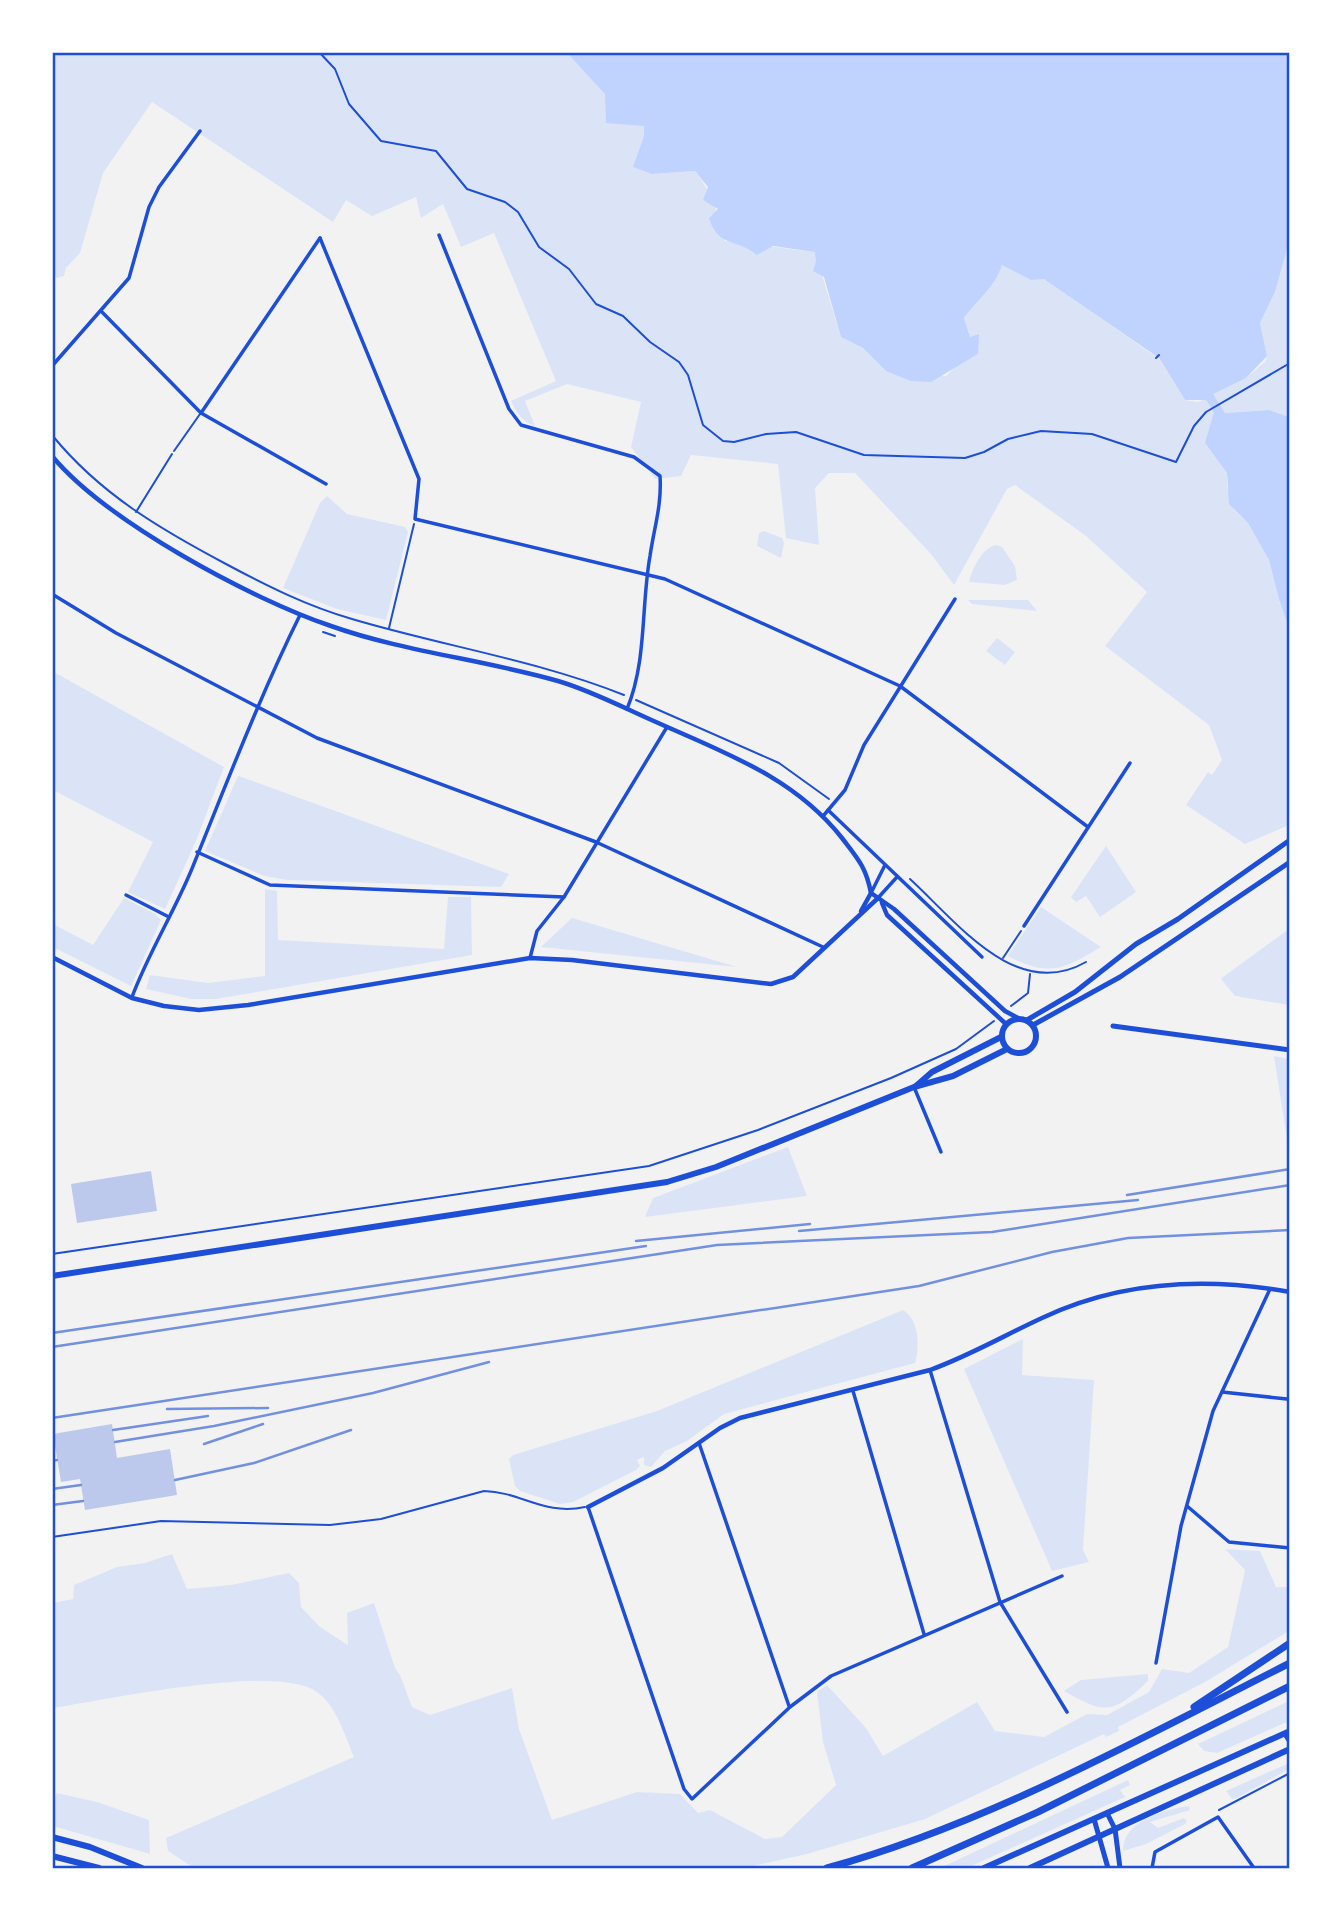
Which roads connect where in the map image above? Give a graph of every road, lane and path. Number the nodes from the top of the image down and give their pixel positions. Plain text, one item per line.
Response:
1 (319, 52) edge
2 (200, 131) dead end
3 (439, 235) dead end
4 (101, 312) junction
5 (1159, 355) dead end
6 (1156, 358) dead end
7 (1290, 363) edge
8 (52, 366) edge
9 (201, 413) junction
10 (52, 435) edge
11 (174, 451) joint
12 (52, 456) edge
13 (326, 484) dead end
14 (135, 513) junction
15 (415, 519) junction
16 (647, 575) junction
17 (52, 594) edge
18 (955, 599) dead end
19 (300, 615) junction
20 (389, 629) junction
21 (323, 632) dead end
22 (335, 636) dead end
23 (900, 686) junction
24 (632, 698) junction
25 (258, 709) junction
26 (627, 709) junction
27 (667, 727) junction
28 (1130, 763) dead end
29 (834, 803) junction
30 (826, 812) junction
31 (1088, 827) junction
32 (1290, 840) edge
33 (596, 842) junction
34 (197, 852) junction
35 (1290, 862) edge
36 (886, 865) junction
37 (898, 877) junction
38 (909, 878) dead end
39 (871, 893) junction
40 (127, 895) dead end
41 (564, 897) junction
42 (879, 901) junction
43 (167, 916) junction
44 (855, 920) junction
45 (1024, 926) joint
46 (823, 947) junction
47 (52, 957) edge
48 (982, 957) dead end
49 (530, 958) junction
50 (1002, 959) junction
51 (1086, 962) dead end
52 (1030, 973) junction
53 (132, 998) junction
54 (1005, 1012) junction
55 (1018, 1018) junction
56 (999, 1019) junction
57 (1027, 1020) junction
58 (1006, 1024) junction
59 (1033, 1025) junction
60 (1113, 1026) dead end
61 (1001, 1037) junction
62 (1007, 1049) junction
63 (1290, 1049) edge
64 (915, 1087) junction
65 (941, 1152) dead end
66 (52, 1254) edge
67 (52, 1276) edge
68 (1271, 1289) junction
69 (1290, 1292) edge
70 (930, 1370) junction
71 (853, 1391) junction
72 (1222, 1392) junction
73 (1287, 1399) dead end
74 (699, 1443) junction
75 (1187, 1506) junction
76 (588, 1507) junction
77 (52, 1537) edge
78 (1290, 1548) edge
79 (1062, 1576) dead end
80 (1000, 1602) junction
81 (924, 1635) junction
82 (1290, 1643) edge
83 (1156, 1663) dead end
84 (1290, 1663) edge
85 (1290, 1686) edge
86 (790, 1706) junction
87 (1067, 1712) dead end
88 (1173, 1721) junction
89 (1287, 1732) edge
90 (1290, 1743) edge
91 (1290, 1749) edge
92 (1290, 1773) edge
93 (1216, 1812) dead end
94 (1107, 1813) junction
95 (1094, 1819) junction
96 (1115, 1829) junction
97 (1100, 1836) junction
98 (52, 1838) edge
99 (52, 1856) edge
100 (99, 1868) edge
101 (142, 1868) edge
102 (827, 1868) edge
103 (912, 1868) edge
104 (984, 1868) edge
105 (1030, 1868) edge
106 (1108, 1868) edge
107 (1120, 1868) edge
108 (1152, 1868) edge
109 (1254, 1868) edge

1 - 7 path
2 - 4 street
3 - 16 street
4 - 8 street
4 - 9 street
5 - 6 path
9 - 11 lane
9 - 13 street
9 - 15 street
10 - 14 path
11 - 14 path
12 - 19 street
14 - 20 path
15 - 16 street
15 - 20 path
16 - 23 street
16 - 24 street
17 - 25 street
18 - 23 street
19 - 25 street
19 - 26 street
20 - 24 path
21 - 22 path
23 - 29 street
23 - 31 street
24 - 26 street
24 - 29 path
25 - 33 street
25 - 34 street
26 - 27 street
27 - 30 street
27 - 33 street
28 - 31 street
29 - 30 street
30 - 36 street
30 - 39 street
31 - 45 street
32 - 57 main road
33 - 41 street
33 - 46 street
34 - 41 street
34 - 43 street
35 - 59 main road
36 - 37 street
36 - 39 street
37 - 42 street
37 - 48 street
38 - 50 path
39 - 42 street
39 - 44 street
40 - 43 street
41 - 49 street
42 - 44 street
42 - 54 street
42 - 56 street
43 - 53 street
44 - 46 street
45 - 50 path
46 - 49 street
47 - 53 street
49 - 53 street
50 - 52 path
51 - 52 path
52 - 54 path
54 - 55 street
55 - 57 main road
55 - 58 main road
56 - 58 street
56 - 66 path
57 - 59 main road
58 - 61 main road
59 - 62 main road
60 - 63 main road
61 - 62 main road
61 - 64 main road
62 - 64 main road
64 - 65 street
64 - 67 main road
68 - 69 street
68 - 70 street
68 - 72 street
70 - 71 street
70 - 80 street
71 - 74 street
71 - 81 street
72 - 73 street
72 - 75 street
74 - 76 street
74 - 86 street
75 - 78 street
75 - 83 street
76 - 77 lane
76 - 86 street
79 - 80 street
80 - 81 street
80 - 87 street
81 - 86 street
82 - 88 highway
84 - 88 highway
85 - 103 highway
88 - 102 highway
89 - 90 street
89 - 94 main road
91 - 96 main road
92 - 93 path
94 - 95 main road
94 - 96 main road
95 - 97 main road
95 - 104 main road
96 - 97 main road
96 - 107 main road
97 - 105 main road
97 - 106 main road
98 - 101 main road
99 - 100 main road
108 - 109 street

